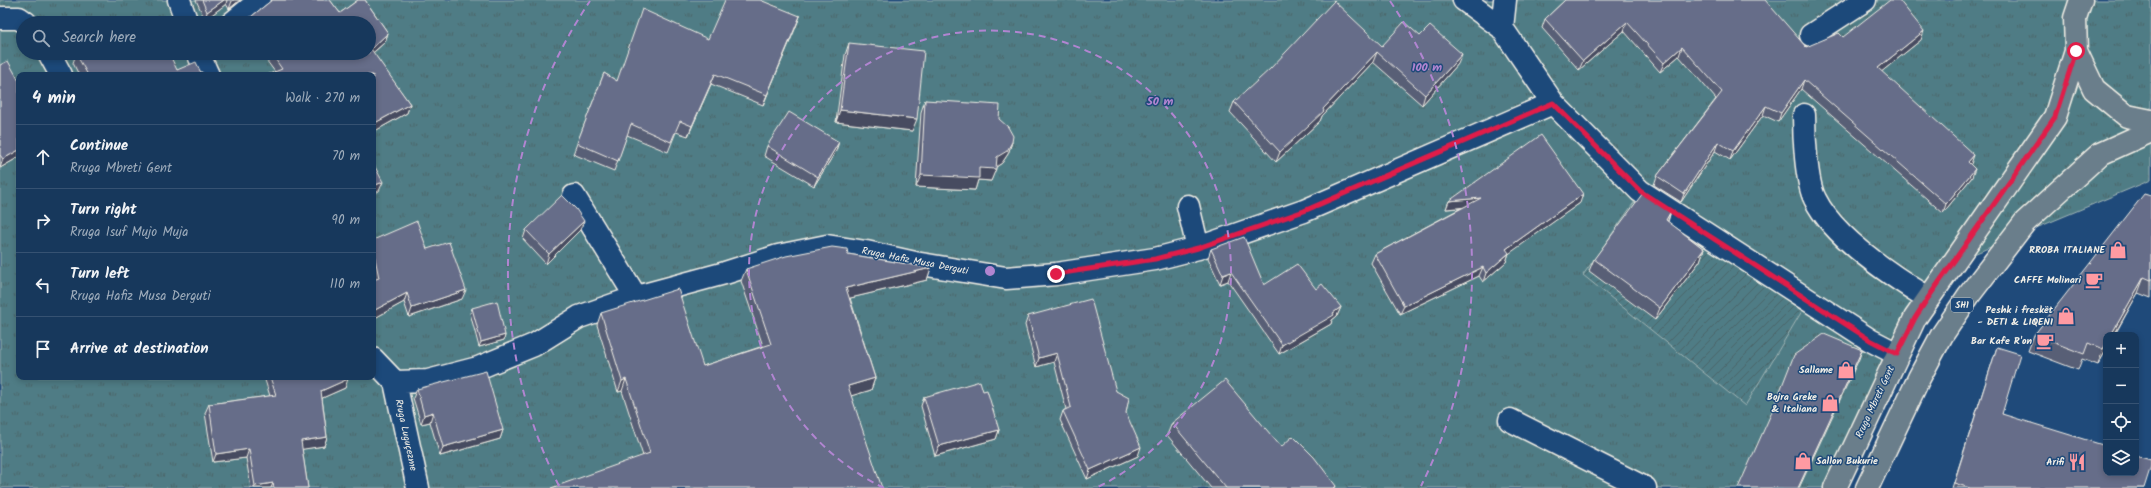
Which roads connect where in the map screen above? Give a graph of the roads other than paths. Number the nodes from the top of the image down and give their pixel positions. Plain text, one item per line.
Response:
1 (179, 0) edge
2 (260, 0) edge
3 (1464, 0) edge
4 (1506, 0) edge
5 (1864, 0) edge
6 (2081, 0) edge
7 (185, 16) edge
8 (241, 16) edge
9 (0, 18) edge
10 (16, 18) edge
11 (1502, 28) junction
12 (1811, 35) dead end
13 (2076, 51) junction
14 (53, 60) edge
15 (201, 60) edge
16 (59, 72) edge
17 (207, 72) edge
18 (1553, 103) junction
19 (1804, 115) dead end
20 (2151, 121) edge
21 (2151, 131) edge
22 (574, 196) dead end
23 (1188, 206) dead end
24 (1198, 248) junction
25 (636, 298) junction
26 (1928, 298) junction
27 (1897, 354) junction
28 (376, 362) edge
29 (395, 382) junction
30 (1510, 420) dead end
31 (418, 488) edge
32 (1645, 488) edge
33 (1835, 488) edge
34 (1867, 488) edge

1 - 7 street
2 - 8 street
3 - 11 street
4 - 11 street
5 - 12 street
6 - 13 main road, Rruga Mbreti Gent
9 - 10 street
11 - 18 street
13 - 20 main road, Rruga Mbreti Gent
13 - 26 main road, Rruga Mbreti Gent
14 - 16 street
15 - 17 street
18 - 24 street, Rruga Hafiz Musa Derguti
18 - 27 street
19 - 26 street
21 - 34 main road, SH1
22 - 25 street
23 - 24 street
24 - 25 street, Rruga Hafiz Musa Derguti
25 - 29 street, Rruga Hafiz Musa Derguti
26 - 27 main road, Rruga Mbreti Gent
27 - 33 main road, Rruga Mbreti Gent
28 - 29 street
29 - 31 street, Rruga Luguçezme
30 - 32 street

